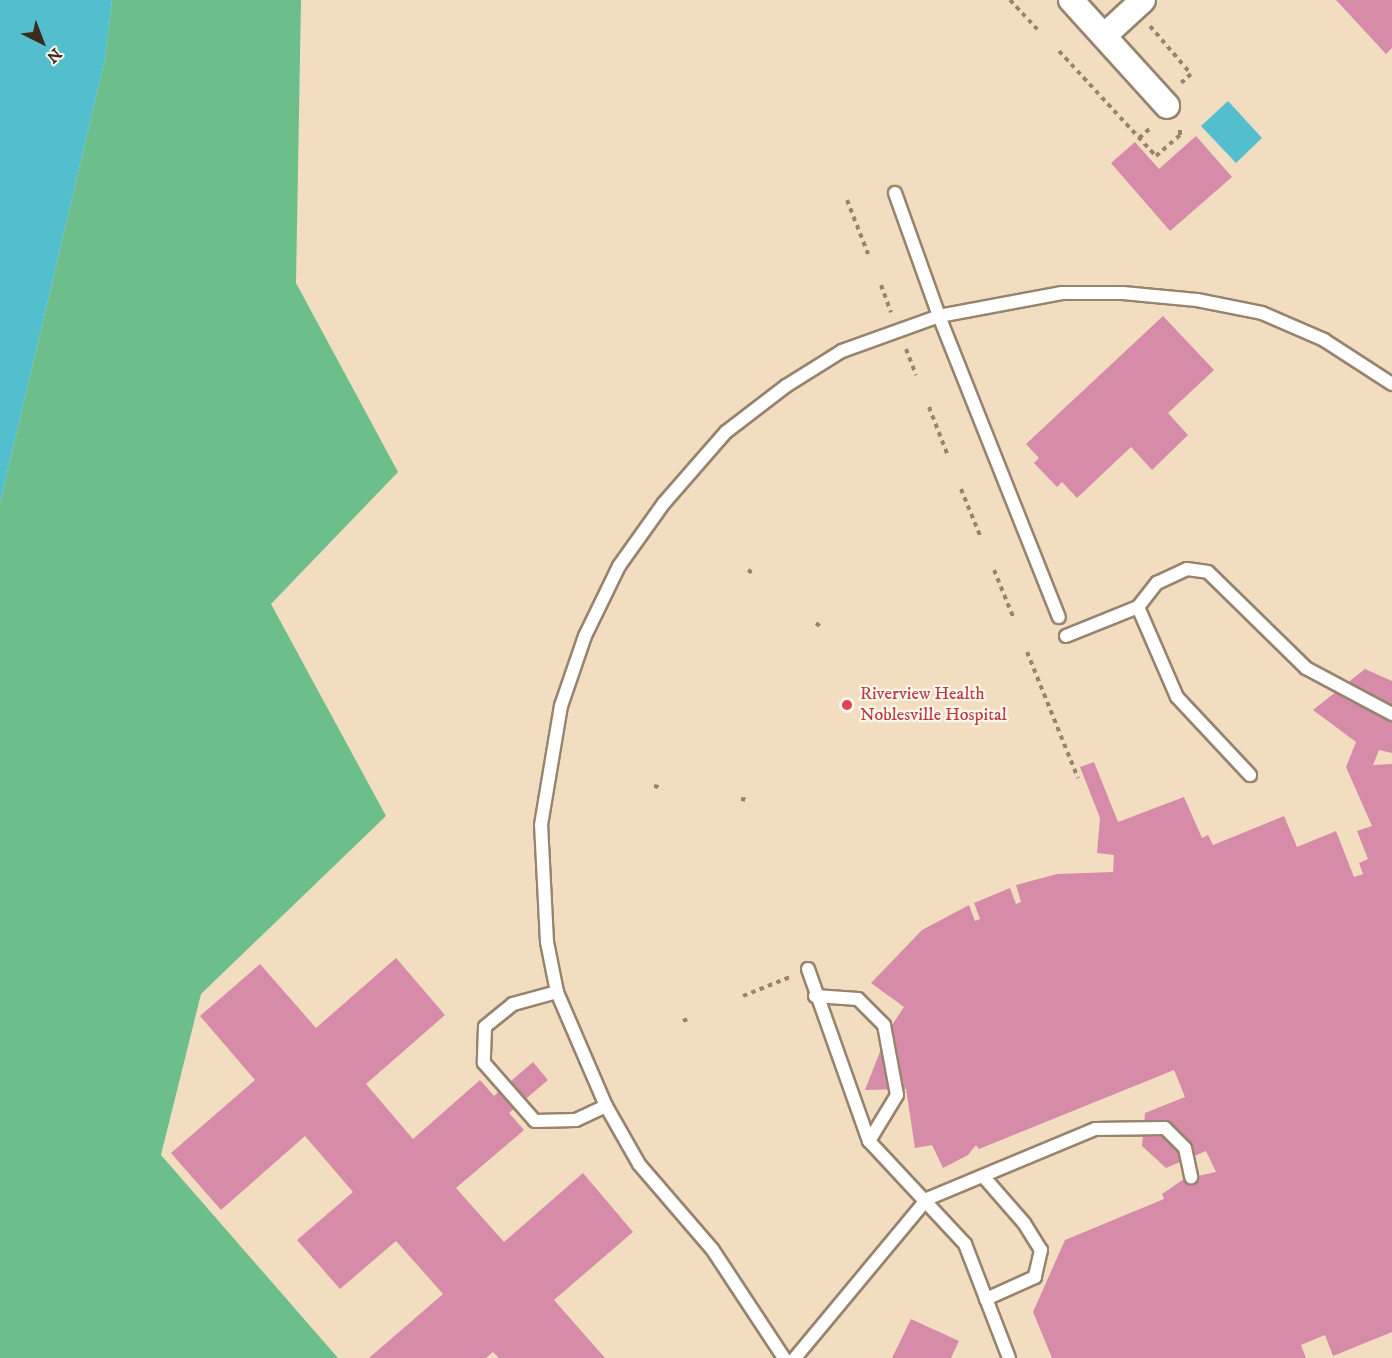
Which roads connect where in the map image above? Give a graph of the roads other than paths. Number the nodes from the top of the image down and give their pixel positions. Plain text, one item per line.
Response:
1 (1071, 0) edge
2 (1143, 0) edge
3 (1104, 36) junction
4 (1167, 106) dead end
5 (895, 193) dead end
6 (939, 316) junction
7 (1392, 384) edge
8 (1138, 606) junction
9 (1059, 617) dead end
10 (1066, 636) dead end
11 (1392, 714) edge
12 (1250, 774) dead end
13 (808, 969) dead end
14 (557, 992) junction
15 (815, 996) junction
16 (606, 1106) junction
17 (869, 1141) junction
18 (983, 1176) junction
19 (1191, 1177) dead end
20 (927, 1199) junction
21 (986, 1299) junction
22 (784, 1358) edge
23 (795, 1358) edge
24 (1009, 1358) edge

1 - 3 street
2 - 3 street
3 - 4 street
5 - 6 lane
6 - 7 lane
6 - 9 lane
6 - 14 lane
8 - 10 lane
8 - 11 lane
8 - 12 lane
13 - 15 lane
14 - 16 lane
14 - 16 lane
15 - 17 lane
15 - 17 lane
16 - 22 lane
17 - 20 lane
18 - 19 lane
18 - 20 lane
18 - 21 lane
20 - 21 lane
20 - 23 lane
21 - 24 lane

